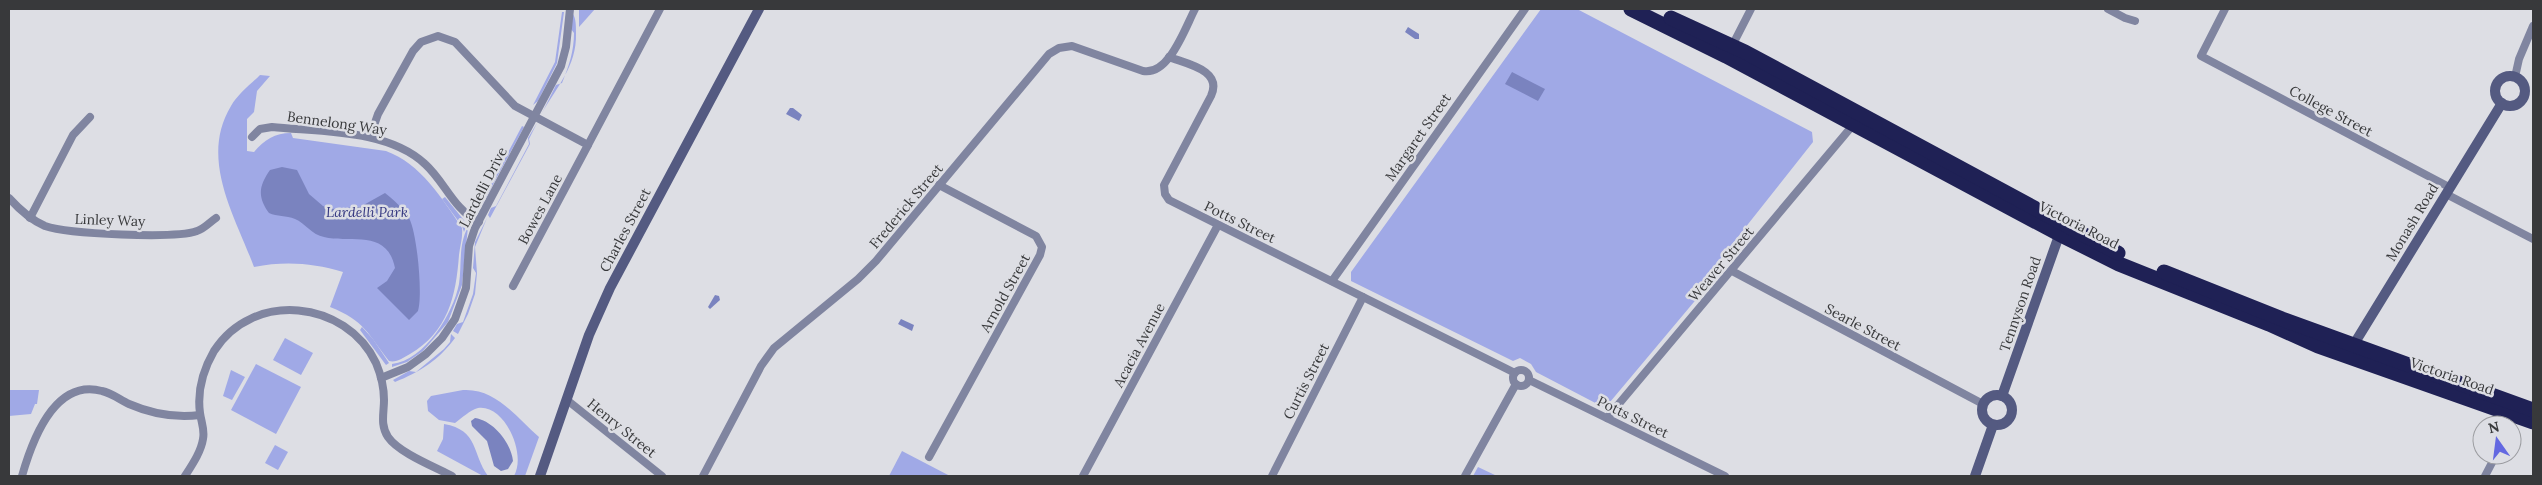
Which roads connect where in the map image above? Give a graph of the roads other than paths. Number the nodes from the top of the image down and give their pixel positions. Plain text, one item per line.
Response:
1 (570, 9) edge
2 (660, 9) edge
3 (759, 9) edge
4 (1196, 9) edge
5 (1525, 9) edge
6 (1631, 9) edge
7 (1652, 9) edge
8 (1751, 9) edge
9 (2108, 9) edge
10 (2226, 9) edge
11 (2136, 21) dead end
12 (2533, 26) edge
13 (1729, 51) junction
14 (1169, 57) junction
15 (2515, 77) junction
16 (2529, 94) edge
17 (2502, 103) junction
18 (534, 116) junction
19 (90, 117) dead end
20 (1853, 125) junction
21 (252, 137) dead end
22 (370, 137) junction
23 (588, 145) junction
24 (939, 185) junction
25 (2447, 190) junction
26 (9, 198) edge
27 (30, 218) junction
28 (216, 218) dead end
29 (478, 222) junction
30 (1218, 225) junction
31 (2062, 228) junction
32 (2533, 239) edge
33 (1732, 271) junction
34 (1332, 281) junction
35 (513, 286) dead end
36 (1363, 297) junction
37 (2351, 350) junction
38 (1515, 373) junction
39 (381, 378) junction
40 (1529, 380) junction
41 (1516, 384) junction
42 (2002, 396) junction
43 (567, 400) junction
44 (1983, 404) junction
45 (2533, 410) edge
46 (2502, 415) edge
47 (200, 416) junction
48 (1607, 418) junction
49 (1993, 425) junction
50 (929, 457) dead end
51 (1275, 475) edge
52 (22, 476) edge
53 (186, 476) edge
54 (452, 476) edge
55 (540, 476) edge
56 (662, 476) edge
57 (703, 476) edge
58 (1083, 476) edge
59 (1465, 476) edge
60 (1725, 476) edge
61 (1976, 476) edge

1 - 18 street, Lardelli Drive
2 - 23 street, Bowes Lane
3 - 43 street, Charles Street
4 - 14 street
5 - 34 street, Margaret Street
6 - 13 highway, Victoria Road
7 - 13 highway, Victoria Road
8 - 13 street
9 - 11 street
10 - 25 street, College Street
12 - 15 street
13 - 20 highway, Victoria Road
13 - 31 highway, Victoria Road
14 - 24 street, Frederick Street
14 - 30 street, Potts Street
15 - 16 street
15 - 17 street
16 - 17 street
17 - 25 street, Monash Road
18 - 22 street
18 - 23 street
18 - 29 street, Lardelli Drive
19 - 27 street
20 - 31 highway, Victoria Road
20 - 33 street, Weaver Street
21 - 22 street, Bennelong Way
22 - 29 street, Bennelong Way
23 - 35 street, Bowes Lane
24 - 50 street, Arnold Street
24 - 57 street, Frederick Street
25 - 32 street, College Street
25 - 37 street, Monash Road
26 - 27 street, Linley Way
27 - 28 street, Linley Way
29 - 39 street, Lardelli Drive
30 - 34 street, Potts Street
30 - 58 street, Acacia Avenue
31 - 37 highway, Victoria Road
31 - 42 street, Tennyson Road
33 - 44 street, Searle Street
33 - 48 street, Weaver Street
34 - 36 street, Potts Street
36 - 38 street, Potts Street
36 - 51 street, Curtis Street
37 - 45 highway, Victoria Road
37 - 46 highway, Victoria Road
38 - 40 street
38 - 41 street
39 - 47 street
39 - 54 street
40 - 41 street
40 - 48 street, Potts Street
41 - 59 street
42 - 44 street
42 - 49 street
43 - 55 street, Charles Street
43 - 56 street, Henry Street
44 - 49 street
47 - 52 street
47 - 53 street
48 - 60 street, Potts Street
49 - 61 street

